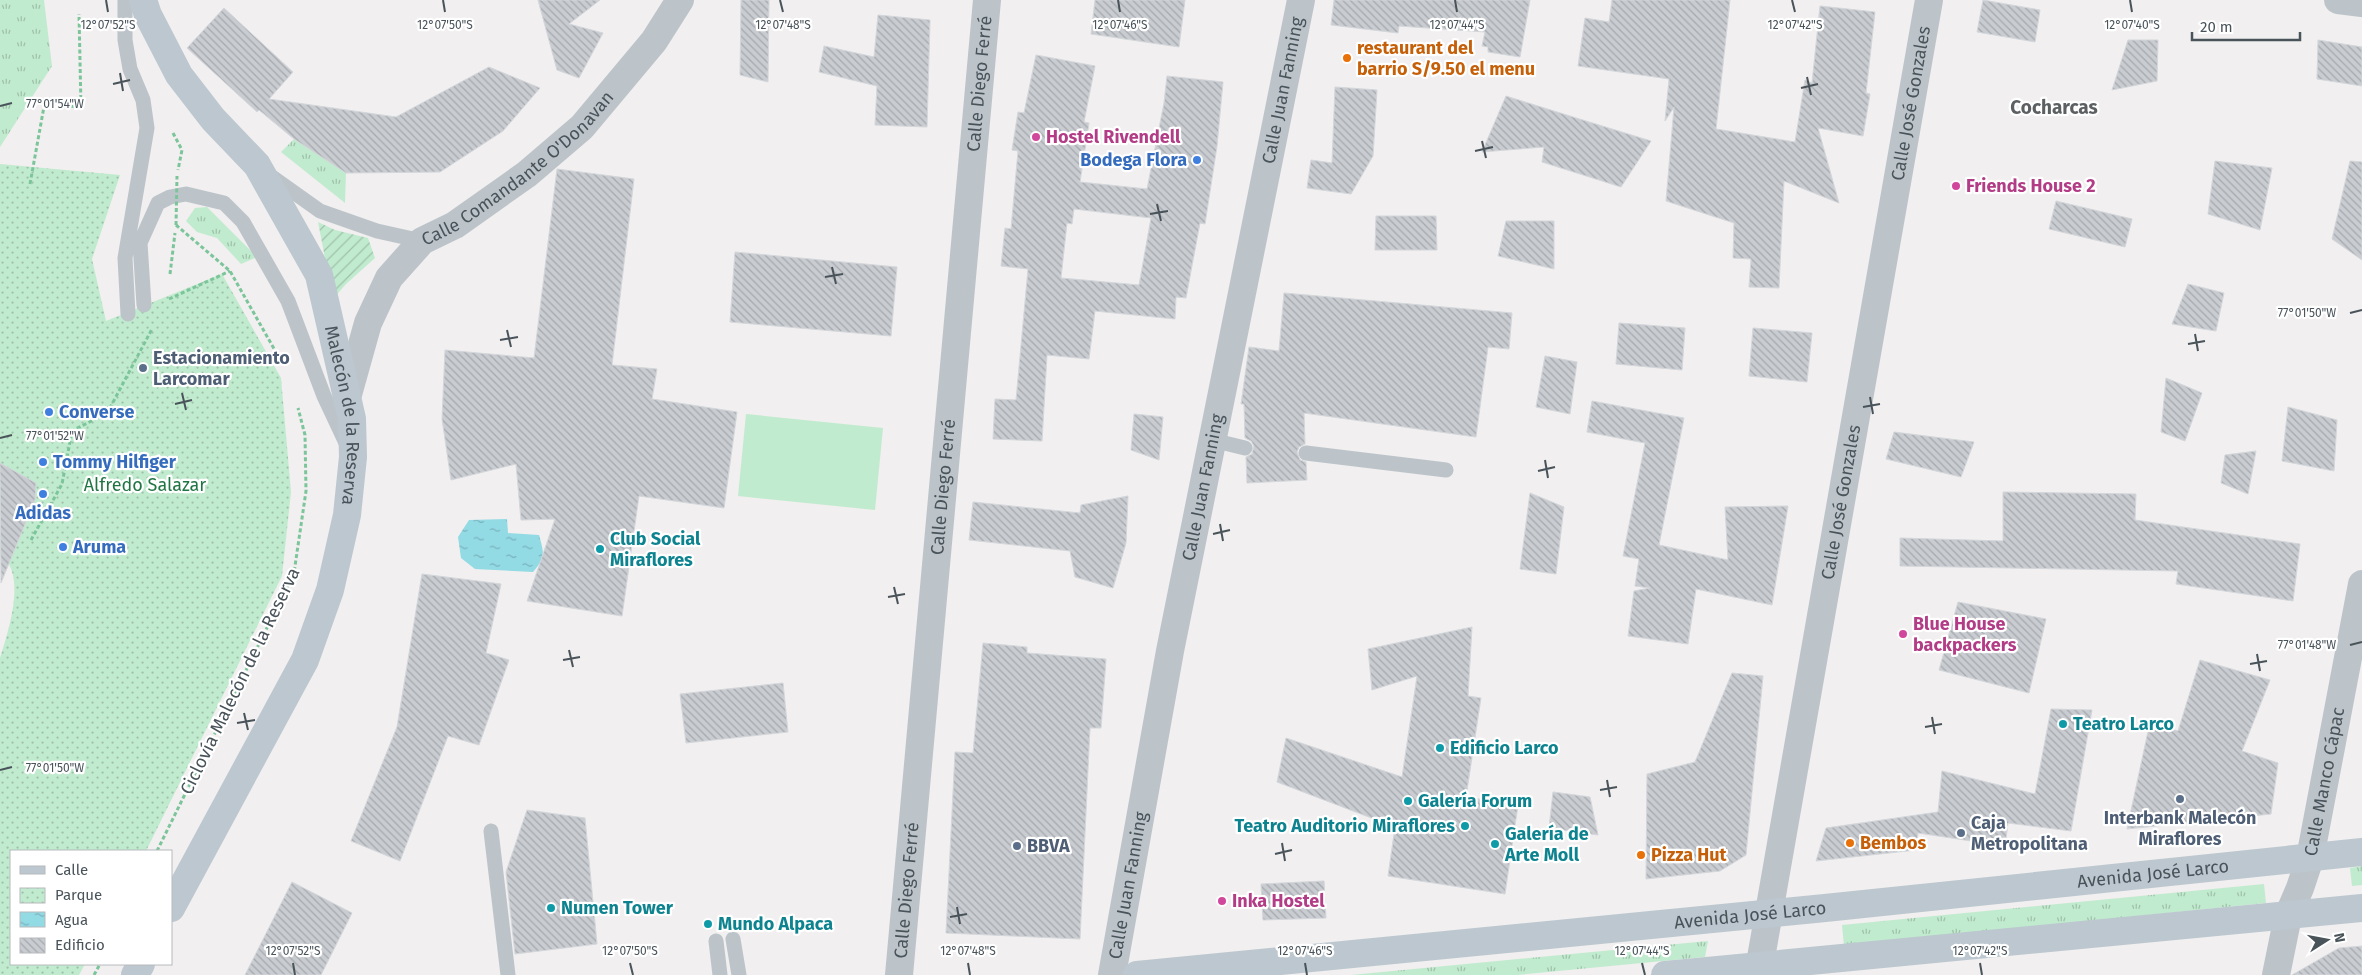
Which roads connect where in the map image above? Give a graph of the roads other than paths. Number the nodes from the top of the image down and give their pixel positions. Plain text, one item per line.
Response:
1 (125, 0) edge
2 (143, 0) edge
3 (680, 0) edge
4 (988, 0) edge
5 (1301, 0) edge
6 (1929, 0) edge
7 (2338, 0) edge
8 (2362, 3) edge
9 (257, 166) junction
10 (422, 242) junction
11 (144, 305) dead end
12 (128, 314) dead end
13 (347, 398) junction
14 (1212, 440) junction
15 (1245, 448) dead end
16 (1306, 453) dead end
17 (353, 458) junction
18 (1446, 470) dead end
19 (2362, 584) edge
20 (491, 831) dead end
21 (2362, 852) edge
22 (2310, 858) junction
23 (172, 906) edge
24 (2362, 908) edge
25 (1769, 914) junction
26 (2288, 916) junction
27 (733, 939) dead end
28 (716, 941) dead end
29 (1759, 970) edge
30 (508, 975) edge
31 (720, 975) edge
32 (739, 975) edge
33 (900, 975) edge
34 (1112, 975) edge
35 (1137, 975) edge
36 (1665, 975) edge
37 (2276, 975) edge

1 - 12 lane
2 - 9 main road, Malecón de la Reserva
3 - 10 street, Calle Comandante O'Donavan
4 - 33 street, Calle Diego Ferré
5 - 14 street, Calle Juan Fanning
6 - 25 street, Calle José Gonzales
7 - 8 street
9 - 10 lane
9 - 13 main road, Malecón de la Reserva
10 - 13 street, Calle Comandante O'Donavan
11 - 17 lane
13 - 17 main road, Malecón de la Reserva
14 - 15 lane
14 - 34 street, Calle Juan Fanning
16 - 18 lane
17 - 23 main road, Malecón de la Reserva
19 - 22 street, Calle Manco Cápac
20 - 30 lane
21 - 22 main road, Avenida José Larco
22 - 25 main road, Avenida José Larco
22 - 26 street, Calle Manco Cápac
24 - 26 main road
25 - 29 street, Calle José Gonzales
25 - 35 main road, Avenida José Larco
26 - 29 main road
26 - 37 street, Calle Manco Cápac
27 - 32 lane
28 - 31 lane
29 - 36 main road

